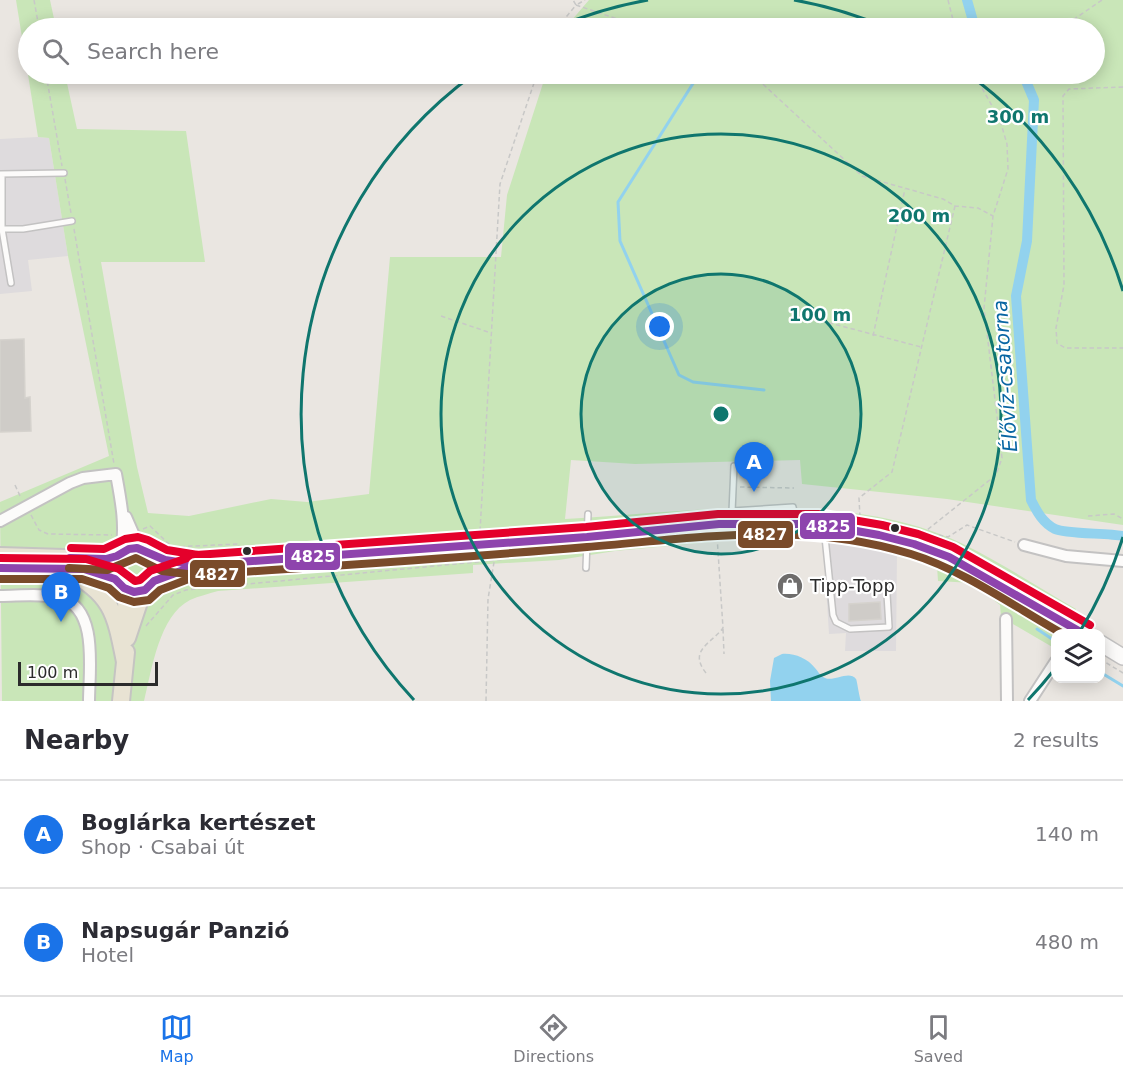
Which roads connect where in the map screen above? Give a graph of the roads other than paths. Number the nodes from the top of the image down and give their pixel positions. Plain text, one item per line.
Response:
1 (64, 173) road end
2 (1, 174) edge
3 (72, 221) road end
4 (1, 229) edge
5 (11, 283) dead end
6 (734, 466) dead end
7 (123, 512) junction
8 (588, 514) dead end
9 (732, 517) junction
10 (0, 521) edge
11 (824, 525) junction
12 (587, 544) junction
13 (1024, 545) road end
14 (150, 553) junction
15 (119, 554) junction
16 (0, 556) edge
17 (1123, 561) edge
18 (197, 565) junction
19 (0, 568) edge
20 (586, 568) dead end
21 (64, 569) junction
22 (118, 583) junction
23 (150, 585) junction
24 (887, 594) dead end
25 (0, 596) edge
26 (1006, 619) dead end
27 (1073, 629) edge
28 (128, 638) junction
29 (1105, 646) edge
30 (1123, 657) edge
31 (125, 662) junction
32 (1051, 669) edge
33 (89, 701) edge
34 (121, 701) edge
35 (1007, 701) edge
36 (1030, 701) edge

1 - 2 lane
2 - 4 lane
3 - 4 lane
4 - 5 lane
6 - 9 lane
7 - 10 street
7 - 14 street
7 - 15 street
8 - 12 lane
9 - 11 street
9 - 12 street
11 - 24 lane
11 - 27 street
12 - 18 street
12 - 20 lane
13 - 17 street
14 - 15 main road
14 - 18 street
14 - 23 main road
15 - 16 main road
15 - 22 main road
18 - 23 street
19 - 21 main road
21 - 22 main road
21 - 31 main road
22 - 23 main road
22 - 28 main road
23 - 28 main road
25 - 33 street
26 - 35 street
28 - 31 main road
29 - 30 street
31 - 34 main road
32 - 36 street

